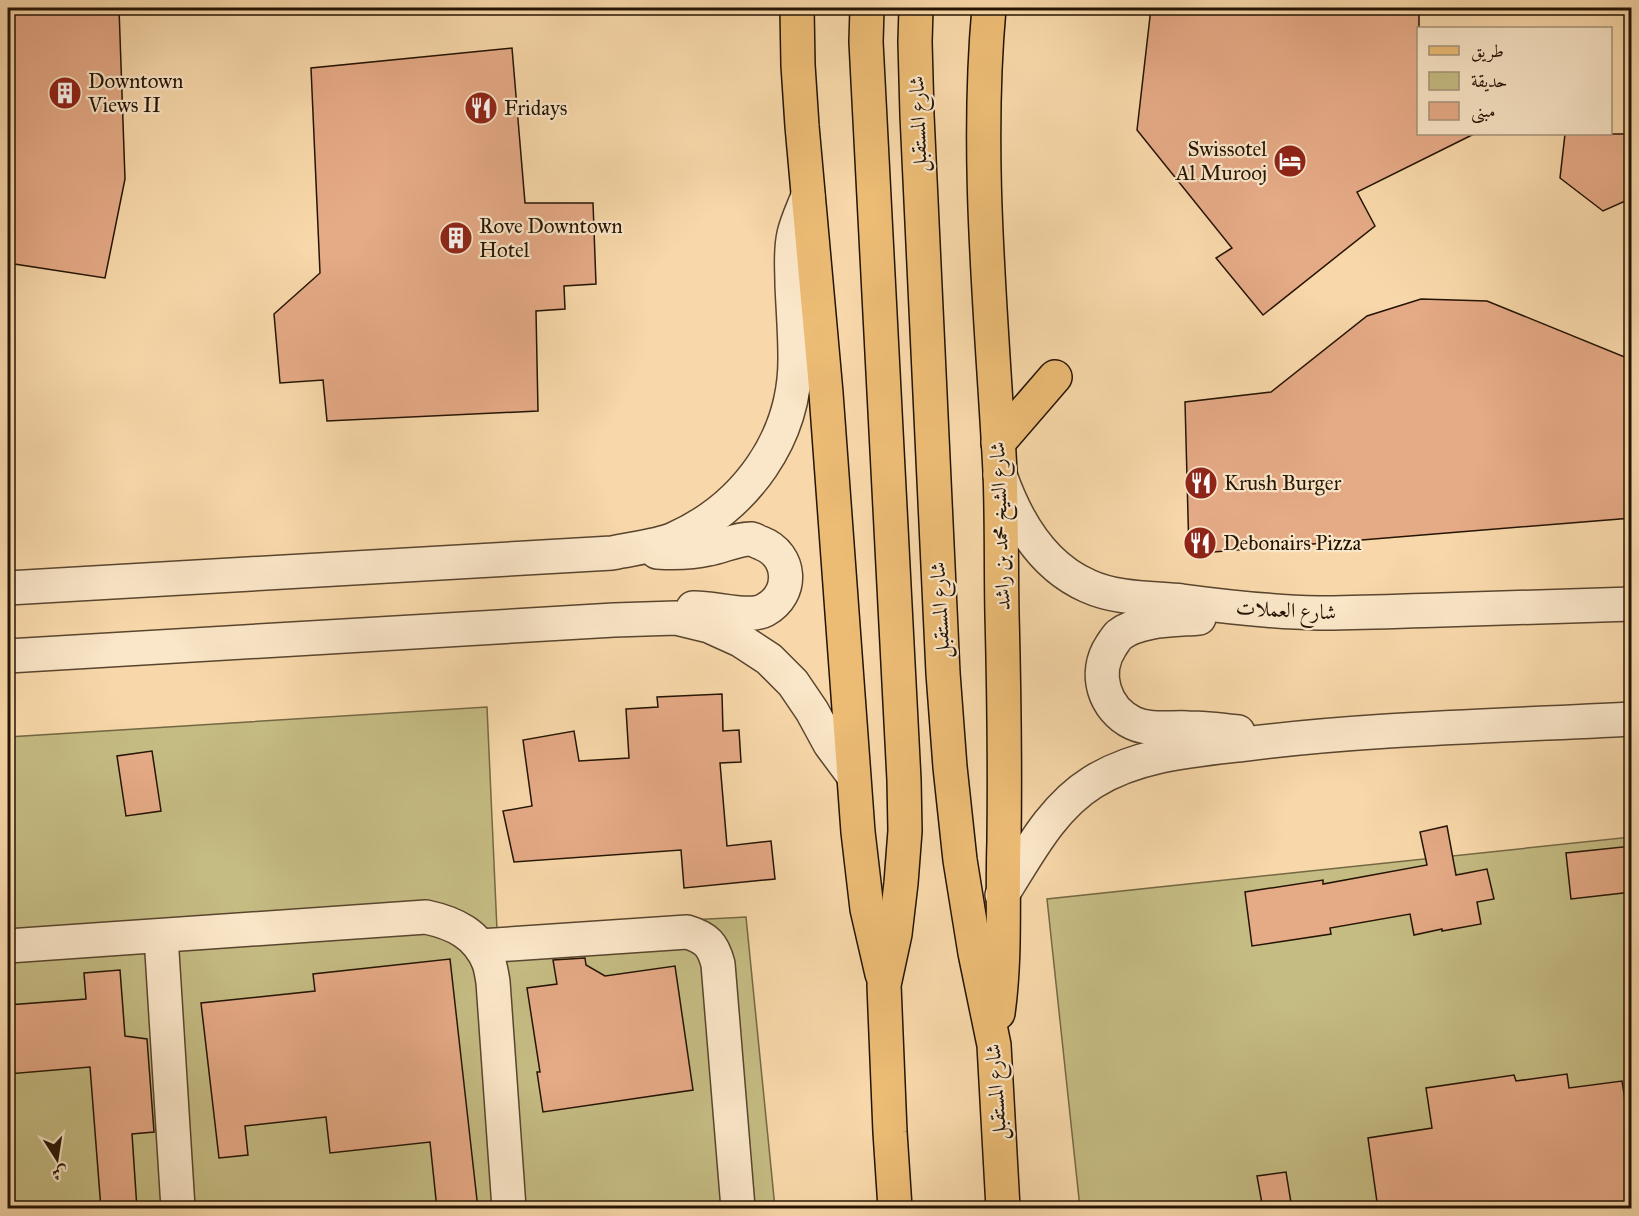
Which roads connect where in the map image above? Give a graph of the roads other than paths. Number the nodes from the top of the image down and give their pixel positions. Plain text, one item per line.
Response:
1 (797, 8) edge
2 (867, 8) edge
3 (916, 8) edge
4 (989, 8) edge
5 (808, 196) junction
6 (1055, 377) dead end
7 (999, 459) junction
8 (612, 553) junction
9 (8, 588) edge
10 (1632, 604) edge
11 (1275, 611) junction
12 (614, 620) junction
13 (8, 656) edge
14 (1632, 719) edge
15 (1279, 740) junction
16 (853, 775) junction
17 (1002, 895) junction
18 (161, 936) junction
19 (8, 946) edge
20 (480, 946) junction
21 (884, 985) junction
22 (994, 1045) junction
23 (178, 1209) edge
24 (509, 1209) edge
25 (738, 1209) edge
26 (895, 1209) edge
27 (1003, 1209) edge

1 - 5 main road
2 - 21 main road
3 - 22 main road, شارع المستقبل
4 - 7 main road, شارع الشيخ محمد بن راشد
5 - 8 street
5 - 16 main road
6 - 7 main road
7 - 11 street, شارع العملات
7 - 17 main road, شارع الشيخ محمد بن راشد
8 - 9 street
8 - 12 street
10 - 11 street, شارع العملات
11 - 15 street
12 - 13 street
12 - 16 street
14 - 15 street
15 - 17 street
16 - 21 main road
17 - 22 main road, شارع الشيخ محمد بن راشد
18 - 19 street
18 - 20 street
18 - 23 street
20 - 24 street
20 - 25 street
21 - 26 main road
22 - 27 main road, شارع المستقبل

